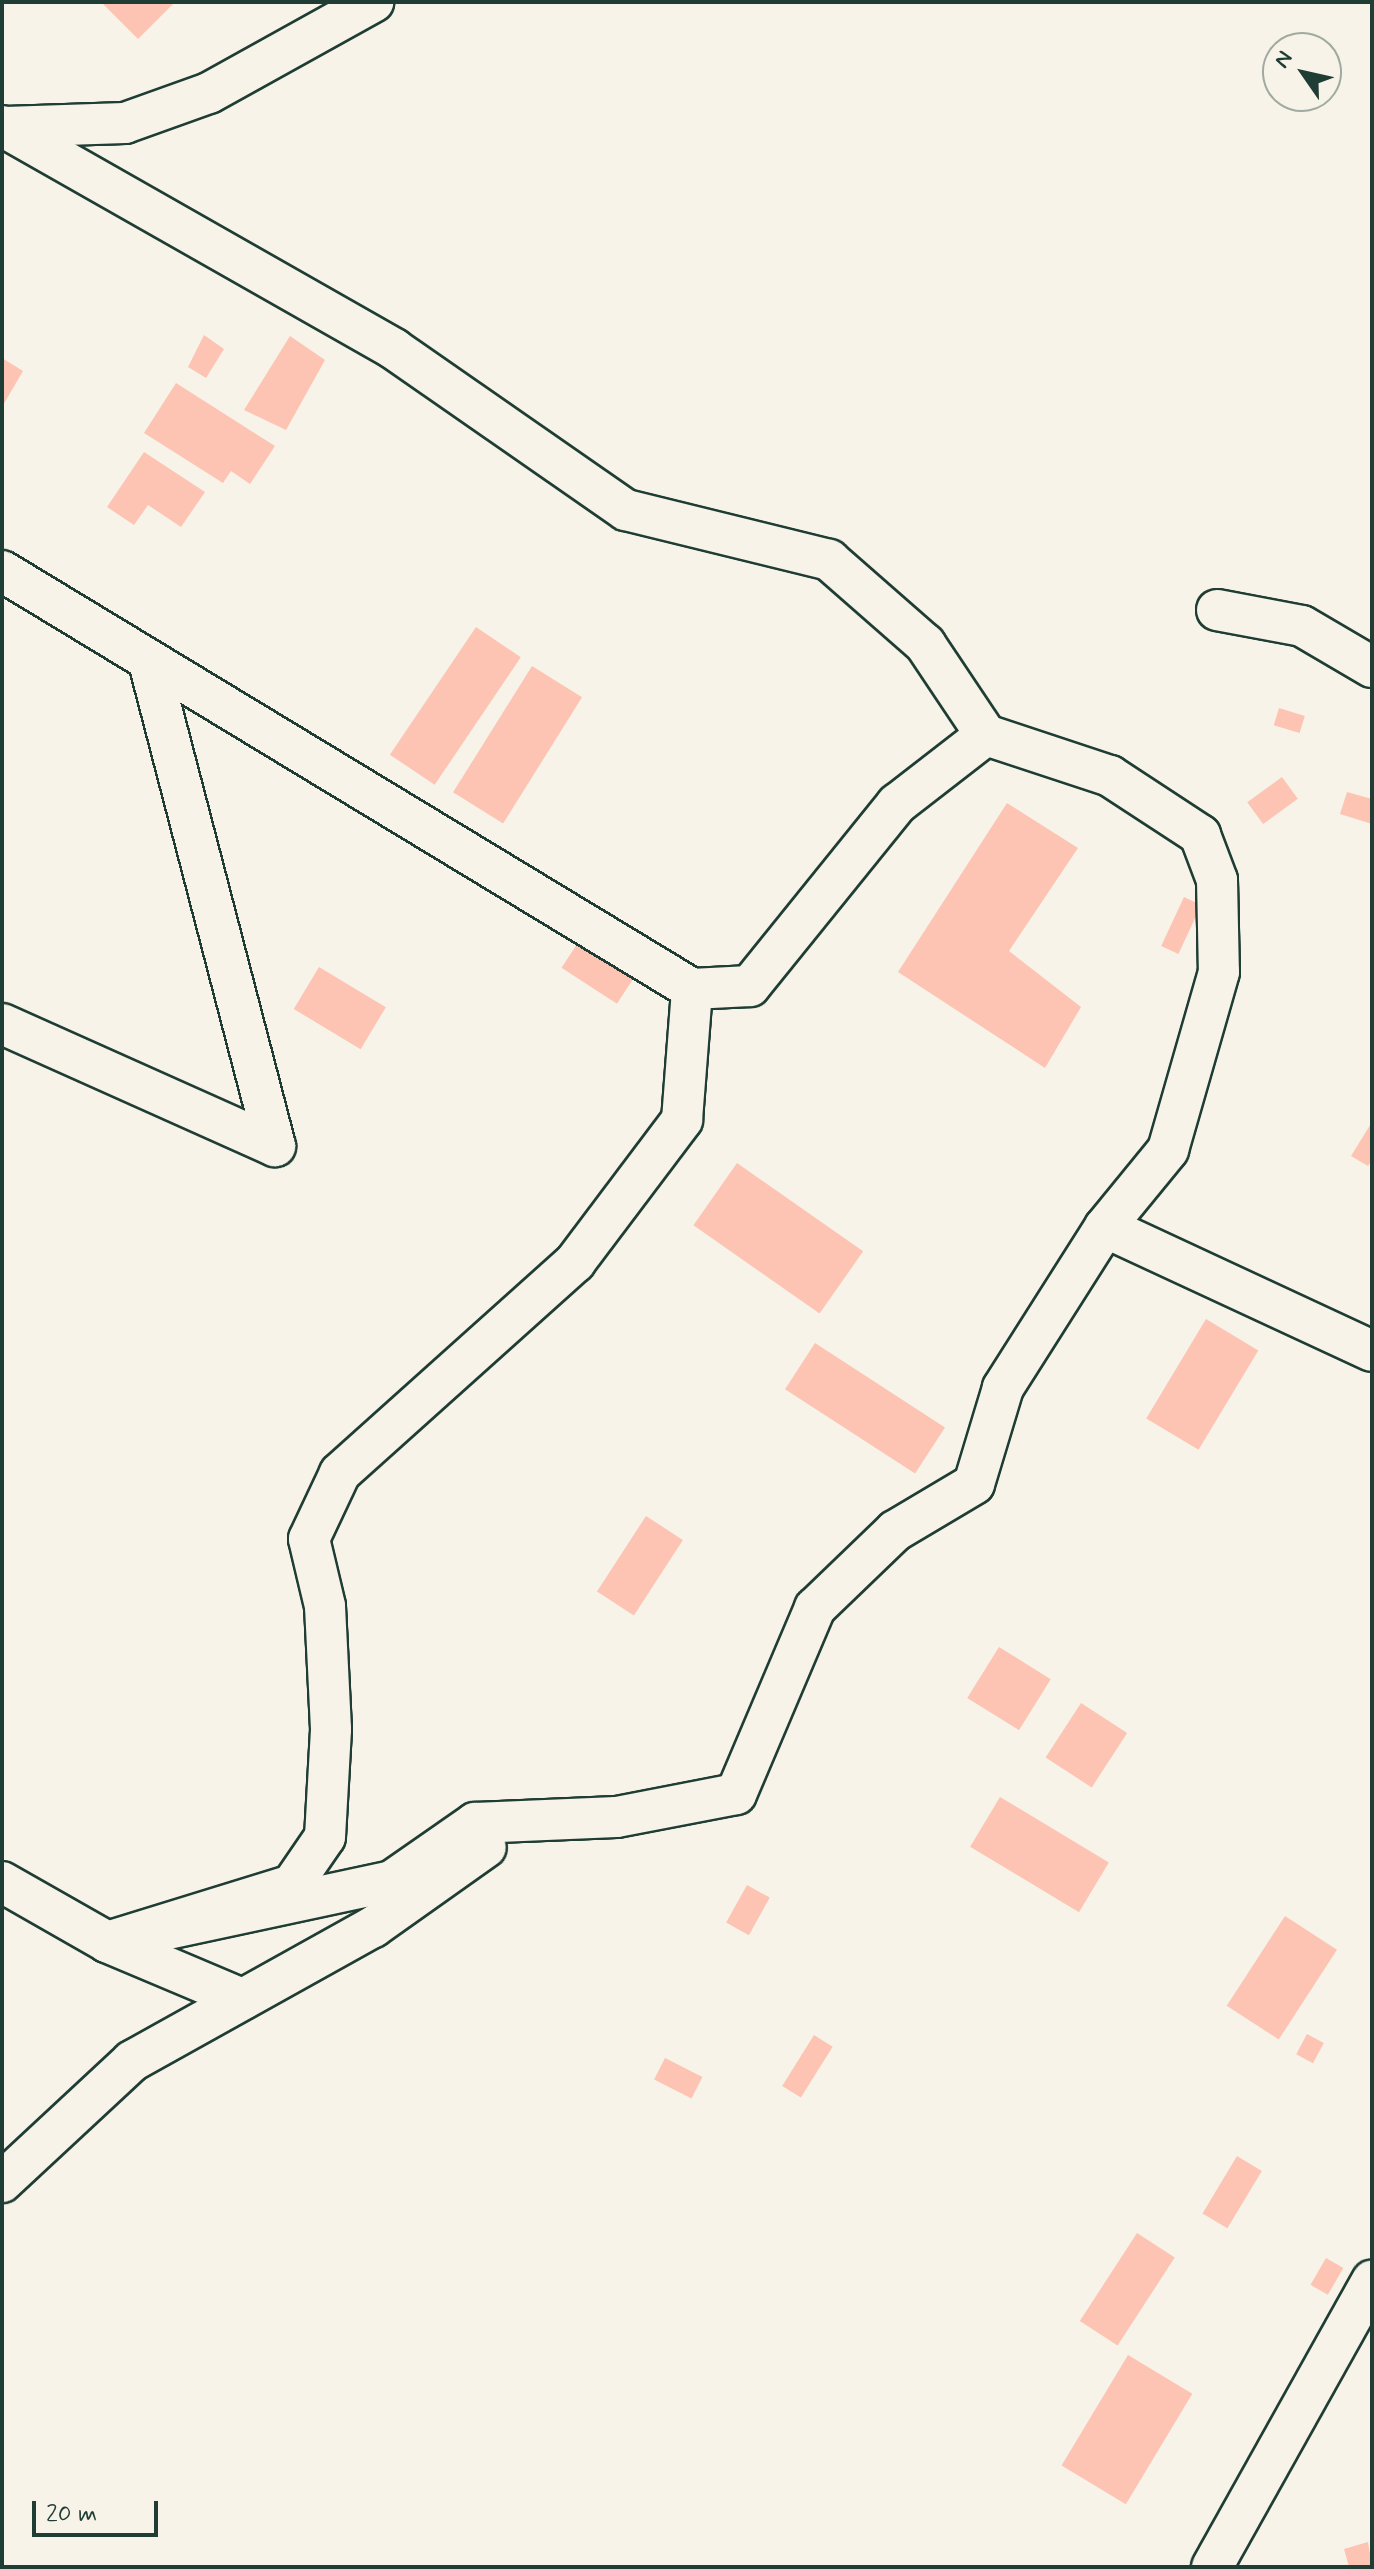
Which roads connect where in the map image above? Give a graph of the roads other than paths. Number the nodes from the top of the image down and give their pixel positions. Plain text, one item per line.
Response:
1 (405, 2) edge
2 (367, 7) edge
3 (2, 127) edge
4 (2, 571) edge
5 (1217, 610) dead end
6 (149, 662) junction
7 (1372, 667) edge
8 (986, 735) junction
9 (692, 989) junction
10 (3, 1023) edge
11 (1105, 1227) junction
12 (1372, 1351) edge
13 (521, 1821) junction
14 (2, 1882) edge
15 (107, 1942) junction
16 (242, 1999) junction
17 (2, 2182) edge
18 (1372, 2281) edge
19 (1212, 2567) edge

1 - 2 street
2 - 3 street
3 - 8 street
4 - 6 street
5 - 7 street
6 - 9 street
6 - 10 street
8 - 9 street
8 - 11 street
9 - 15 street
11 - 12 street
11 - 13 street
13 - 15 street
13 - 16 street
14 - 15 street
15 - 16 street
16 - 17 street
18 - 19 street

